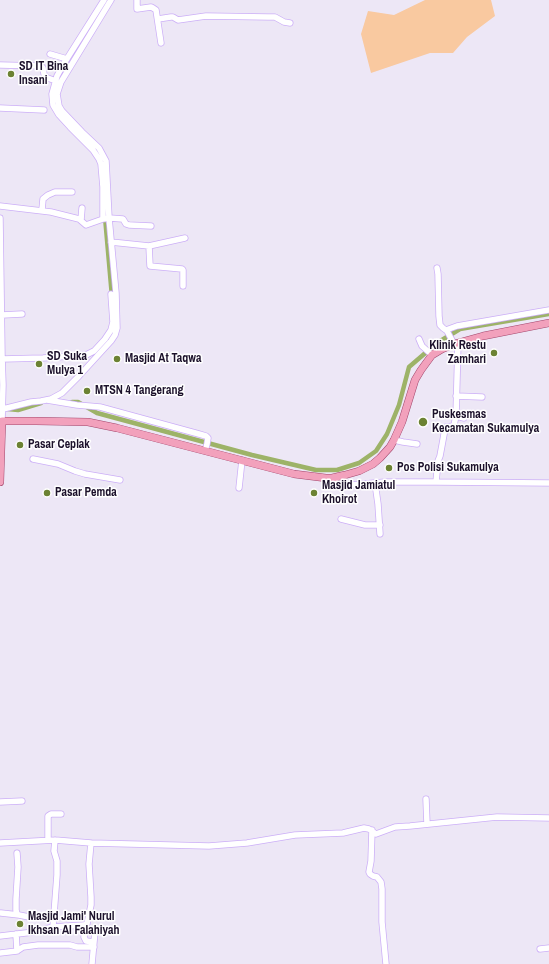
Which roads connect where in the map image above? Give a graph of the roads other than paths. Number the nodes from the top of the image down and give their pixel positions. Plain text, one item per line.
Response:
1 (104, 0) edge
2 (111, 0) edge
3 (137, 0) edge
4 (101, 11) junction
5 (158, 19) junction
6 (290, 22) dead end
7 (161, 43) dead end
8 (50, 54) dead end
9 (67, 59) junction
10 (0, 65) edge
11 (56, 80) junction
12 (0, 108) edge
13 (44, 110) dead end
14 (72, 192) dead end
15 (0, 203) edge
16 (0, 207) edge
17 (82, 208) dead end
18 (42, 210) junction
19 (0, 218) edge
20 (106, 218) junction
21 (82, 220) junction
22 (151, 226) dead end
23 (186, 238) dead end
24 (112, 242) junction
25 (149, 246) junction
26 (437, 268) dead end
27 (183, 286) dead end
28 (111, 294) dead end
29 (549, 310) edge
30 (22, 314) dead end
31 (2, 316) junction
32 (549, 323) edge
33 (447, 330) junction
34 (419, 339) dead end
35 (454, 341) junction
36 (431, 354) junction
37 (1, 357) edge
38 (2, 395) edge
39 (456, 396) junction
40 (482, 397) dead end
41 (46, 400) junction
42 (2, 408) edge
43 (456, 416) junction
44 (464, 418) dead end
45 (2, 421) junction
46 (394, 440) junction
47 (417, 444) dead end
48 (206, 445) junction
49 (33, 459) dead end
50 (242, 460) junction
51 (332, 478) junction
52 (120, 480) dead end
53 (0, 482) edge
54 (436, 482) junction
55 (375, 483) junction
56 (549, 483) edge
57 (239, 488) dead end
58 (341, 519) dead end
59 (380, 525) junction
60 (380, 534) dead end
61 (426, 799) dead end
62 (22, 801) dead end
63 (0, 802) edge
64 (62, 814) dead end
65 (549, 818) edge
66 (428, 824) junction
67 (372, 830) junction
68 (48, 840) junction
69 (55, 840) junction
70 (0, 843) edge
71 (90, 843) junction
72 (17, 853) dead end
73 (1, 913) edge
74 (19, 915) junction
75 (54, 917) junction
76 (53, 927) junction
77 (85, 927) junction
78 (16, 934) junction
79 (0, 936) edge
80 (94, 945) junction
81 (549, 948) edge
82 (540, 949) dead end
83 (17, 951) junction
84 (0, 953) edge
85 (92, 964) edge
86 (386, 964) edge

1 - 4 street
2 - 4 street
3 - 5 street
4 - 9 street
4 - 20 street
5 - 6 street
5 - 7 street
8 - 9 street
9 - 11 street
10 - 11 street
11 - 20 street
12 - 13 street
14 - 18 street
15 - 16 street
16 - 18 street
17 - 21 street
18 - 21 street
19 - 31 street
20 - 21 street
20 - 22 street
20 - 24 street
23 - 25 street
24 - 25 street
24 - 41 street
25 - 27 street
26 - 33 street
28 - 37 street
29 - 33 street
30 - 31 street
31 - 37 street
32 - 35 main road
33 - 35 street
34 - 36 street
35 - 36 main road
35 - 39 street
36 - 46 main road
37 - 38 street
38 - 42 street
39 - 40 street
39 - 43 street
41 - 42 street
41 - 48 street
42 - 45 street
43 - 44 street
43 - 54 street
45 - 48 main road
45 - 53 main road
46 - 47 street
46 - 51 main road
48 - 50 main road
49 - 52 street
50 - 51 main road
50 - 57 street
51 - 55 street
54 - 55 street
54 - 56 street
55 - 59 street
58 - 59 street
59 - 60 street
61 - 66 street
62 - 63 street
64 - 68 street
65 - 66 street
66 - 67 street
67 - 71 street
67 - 86 street
68 - 69 street
68 - 70 street
69 - 71 street
69 - 75 street
71 - 77 street
72 - 74 street
73 - 74 street
74 - 75 street
75 - 76 street
76 - 77 street
76 - 78 street
77 - 80 street
77 - 80 street
78 - 79 street
78 - 83 street
80 - 83 street
80 - 85 street
81 - 82 street
83 - 84 street

